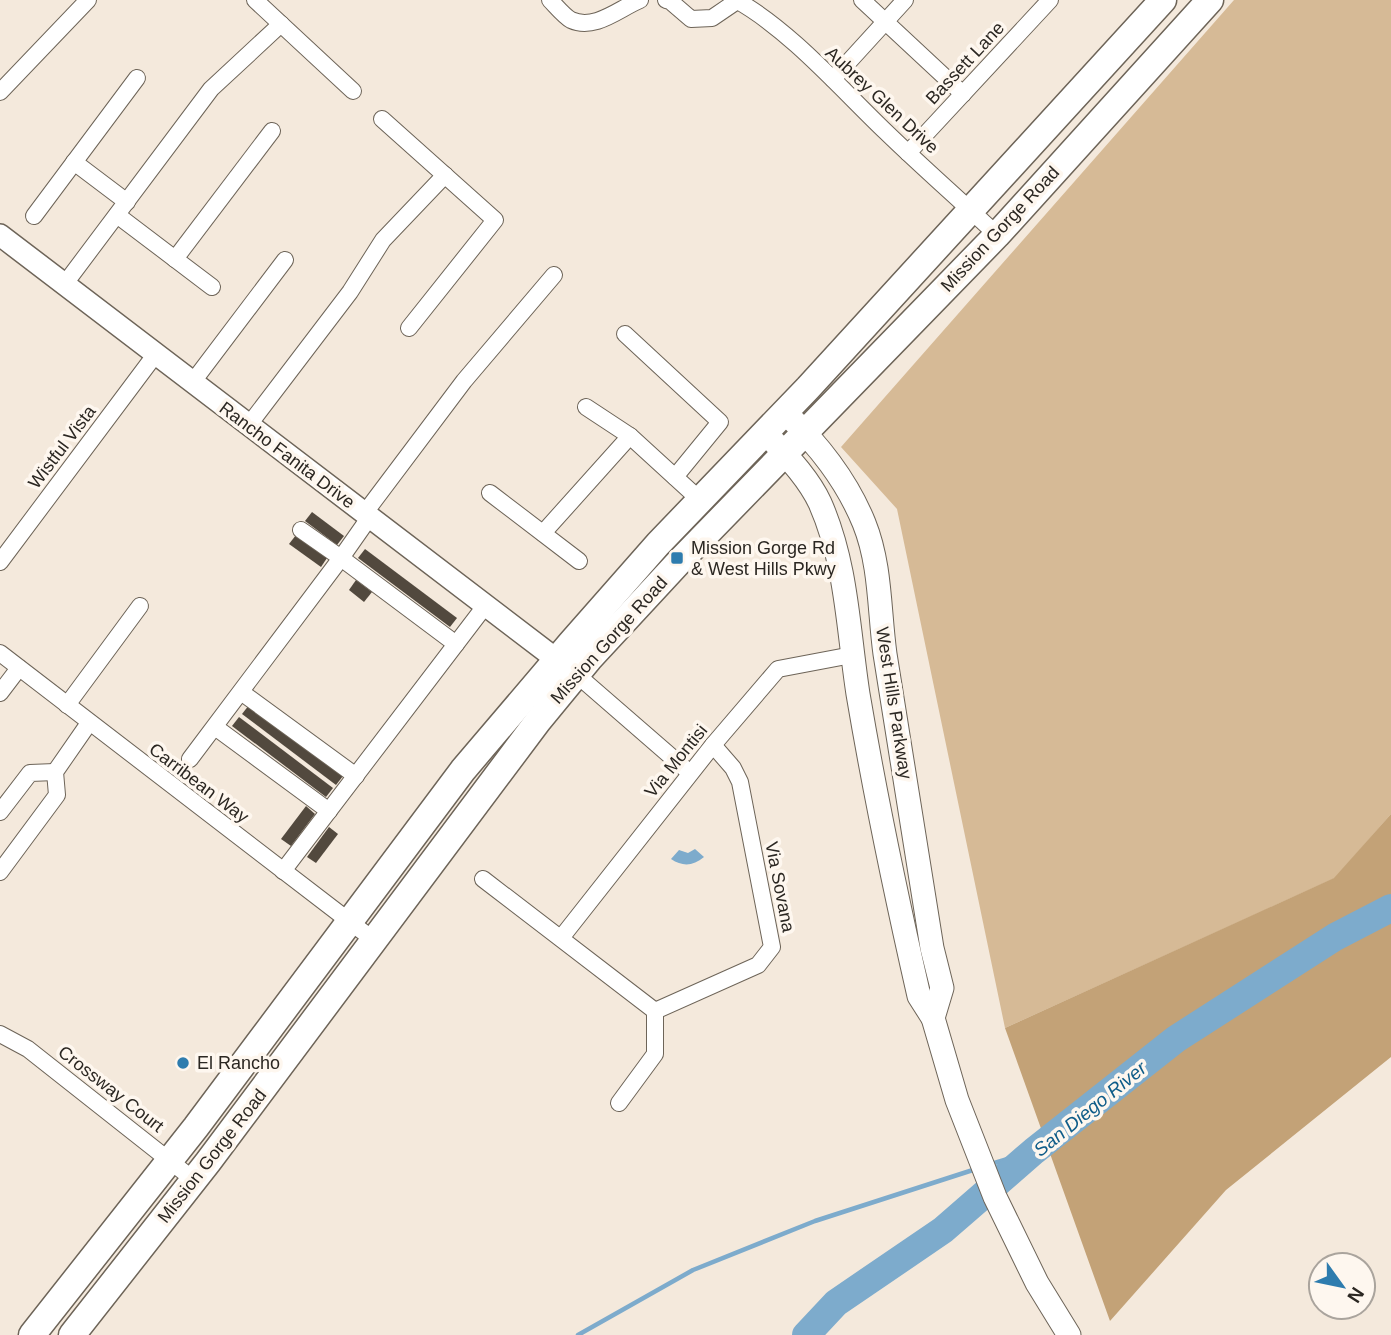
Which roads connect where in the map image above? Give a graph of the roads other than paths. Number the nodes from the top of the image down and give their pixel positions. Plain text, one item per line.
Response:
1 (88, 0) edge
2 (255, 0) edge
3 (550, 0) edge
4 (640, 0) edge
5 (666, 0) edge
6 (737, 0) edge
7 (862, 0) edge
8 (905, 0) edge
9 (1050, 0) edge
10 (1163, 0) edge
11 (1210, 0) edge
12 (885, 22) junction
13 (281, 24) junction
14 (137, 78) dead end
15 (833, 79) junction
16 (353, 91) dead end
17 (0, 92) edge
18 (963, 94) junction
19 (382, 119) dead end
20 (272, 131) dead end
21 (908, 153) junction
22 (74, 162) junction
23 (445, 175) junction
24 (122, 208) junction
25 (971, 210) junction
26 (34, 216) dead end
27 (0, 235) edge
28 (997, 235) junction
29 (175, 259) junction
30 (285, 260) dead end
31 (554, 275) dead end
32 (64, 285) junction
33 (212, 287) dead end
34 (409, 328) dead end
35 (625, 334) dead end
36 (155, 355) junction
37 (192, 383) junction
38 (586, 407) dead end
39 (785, 412) junction
40 (248, 426) junction
41 (765, 432) junction
42 (806, 433) junction
43 (630, 436) junction
44 (784, 454) junction
45 (675, 477) junction
46 (491, 493) dead end
47 (700, 500) junction
48 (367, 516) junction
49 (301, 530) dead end
50 (543, 533) junction
51 (341, 558) junction
52 (579, 561) dead end
53 (0, 562) edge
54 (140, 606) dead end
55 (485, 606) junction
56 (456, 645) junction
57 (0, 653) edge
58 (852, 655) junction
59 (566, 667) junction
60 (19, 668) junction
61 (241, 692) junction
62 (0, 693) edge
63 (67, 705) junction
64 (89, 723) junction
65 (215, 727) junction
66 (713, 745) junction
67 (190, 759) dead end
68 (55, 772) junction
69 (691, 773) junction
70 (356, 776) junction
71 (0, 811) edge
72 (329, 811) junction
73 (0, 872) edge
74 (283, 872) junction
75 (483, 879) dead end
76 (350, 922) junction
77 (561, 938) junction
78 (375, 941) junction
79 (286, 1007) junction
80 (655, 1011) junction
81 (933, 1018) junction
82 (0, 1034) edge
83 (267, 1084) junction
84 (619, 1103) dead end
85 (169, 1161) junction
86 (194, 1180) junction
87 (32, 1335) edge
88 (72, 1335) edge
89 (1069, 1335) edge

1 - 17 street
2 - 13 street
3 - 4 street
5 - 6 street
6 - 15 street, Aubrey Glen Drive
7 - 12 street
8 - 12 street
9 - 18 street, Bassett Lane
10 - 25 main road, Mission Gorge Road
11 - 28 main road, Mission Gorge Road
12 - 15 street
12 - 18 street
13 - 16 street
13 - 24 street
14 - 22 street
15 - 21 street, Aubrey Glen Drive
18 - 21 street, Bassett Lane
19 - 23 street
20 - 29 street
21 - 25 street, Aubrey Glen Drive
22 - 24 street
22 - 26 street
23 - 34 street
23 - 40 street
24 - 29 street
24 - 32 street
25 - 28 street, Aubrey Glen Drive
25 - 39 main road, Mission Gorge Road
27 - 32 street, Rancho Fanita Drive
28 - 42 main road, Mission Gorge Road
29 - 33 street
30 - 37 street
31 - 48 street
32 - 36 street, Rancho Fanita Drive
35 - 45 street
36 - 37 street, Rancho Fanita Drive
36 - 53 street, Wistful Vista
37 - 40 street, Rancho Fanita Drive
38 - 43 street
39 - 41 main road, Mission Gorge Road
39 - 42 main road, West Hills Parkway
40 - 48 street, Rancho Fanita Drive
41 - 44 main road, West Hills Parkway
41 - 47 main road, Mission Gorge Road
42 - 44 main road, Mission Gorge Road
42 - 81 main road, West Hills Parkway
43 - 45 street
43 - 50 street
44 - 58 main road, West Hills Parkway
44 - 59 main road, Mission Gorge Road
45 - 47 street
46 - 50 street
47 - 59 main road, Mission Gorge Road
48 - 51 street
48 - 55 street, Rancho Fanita Drive
49 - 51 street
50 - 52 street
51 - 56 street
51 - 61 street
54 - 63 street
55 - 56 street
55 - 59 street, Rancho Fanita Drive
56 - 70 street
57 - 60 street, Carribean Way
58 - 66 street, Via Montisi
58 - 81 main road, West Hills Parkway
59 - 69 street
59 - 76 main road, Mission Gorge Road
59 - 78 main road, Mission Gorge Road
60 - 62 street
60 - 63 street, Carribean Way
61 - 65 street
61 - 70 street
63 - 64 street, Carribean Way
64 - 68 street
64 - 74 street, Carribean Way
65 - 67 street
65 - 72 street
66 - 69 street, Via Montisi
66 - 80 street, Via Sovana
68 - 71 street
68 - 73 street
69 - 77 street, Via Montisi
70 - 72 street
72 - 74 street
74 - 76 street, Carribean Way
75 - 77 street
76 - 78 street, Carribean Way
76 - 79 main road, Mission Gorge Road
77 - 80 street
78 - 83 main road, Mission Gorge Road
79 - 83 main road
79 - 85 main road, Mission Gorge Road
80 - 84 street
81 - 89 main road, West Hills Parkway
82 - 85 street, Crossway Court
83 - 86 main road, Mission Gorge Road
85 - 86 street, Crossway Court
85 - 87 main road, Mission Gorge Road
86 - 88 main road, Mission Gorge Road

